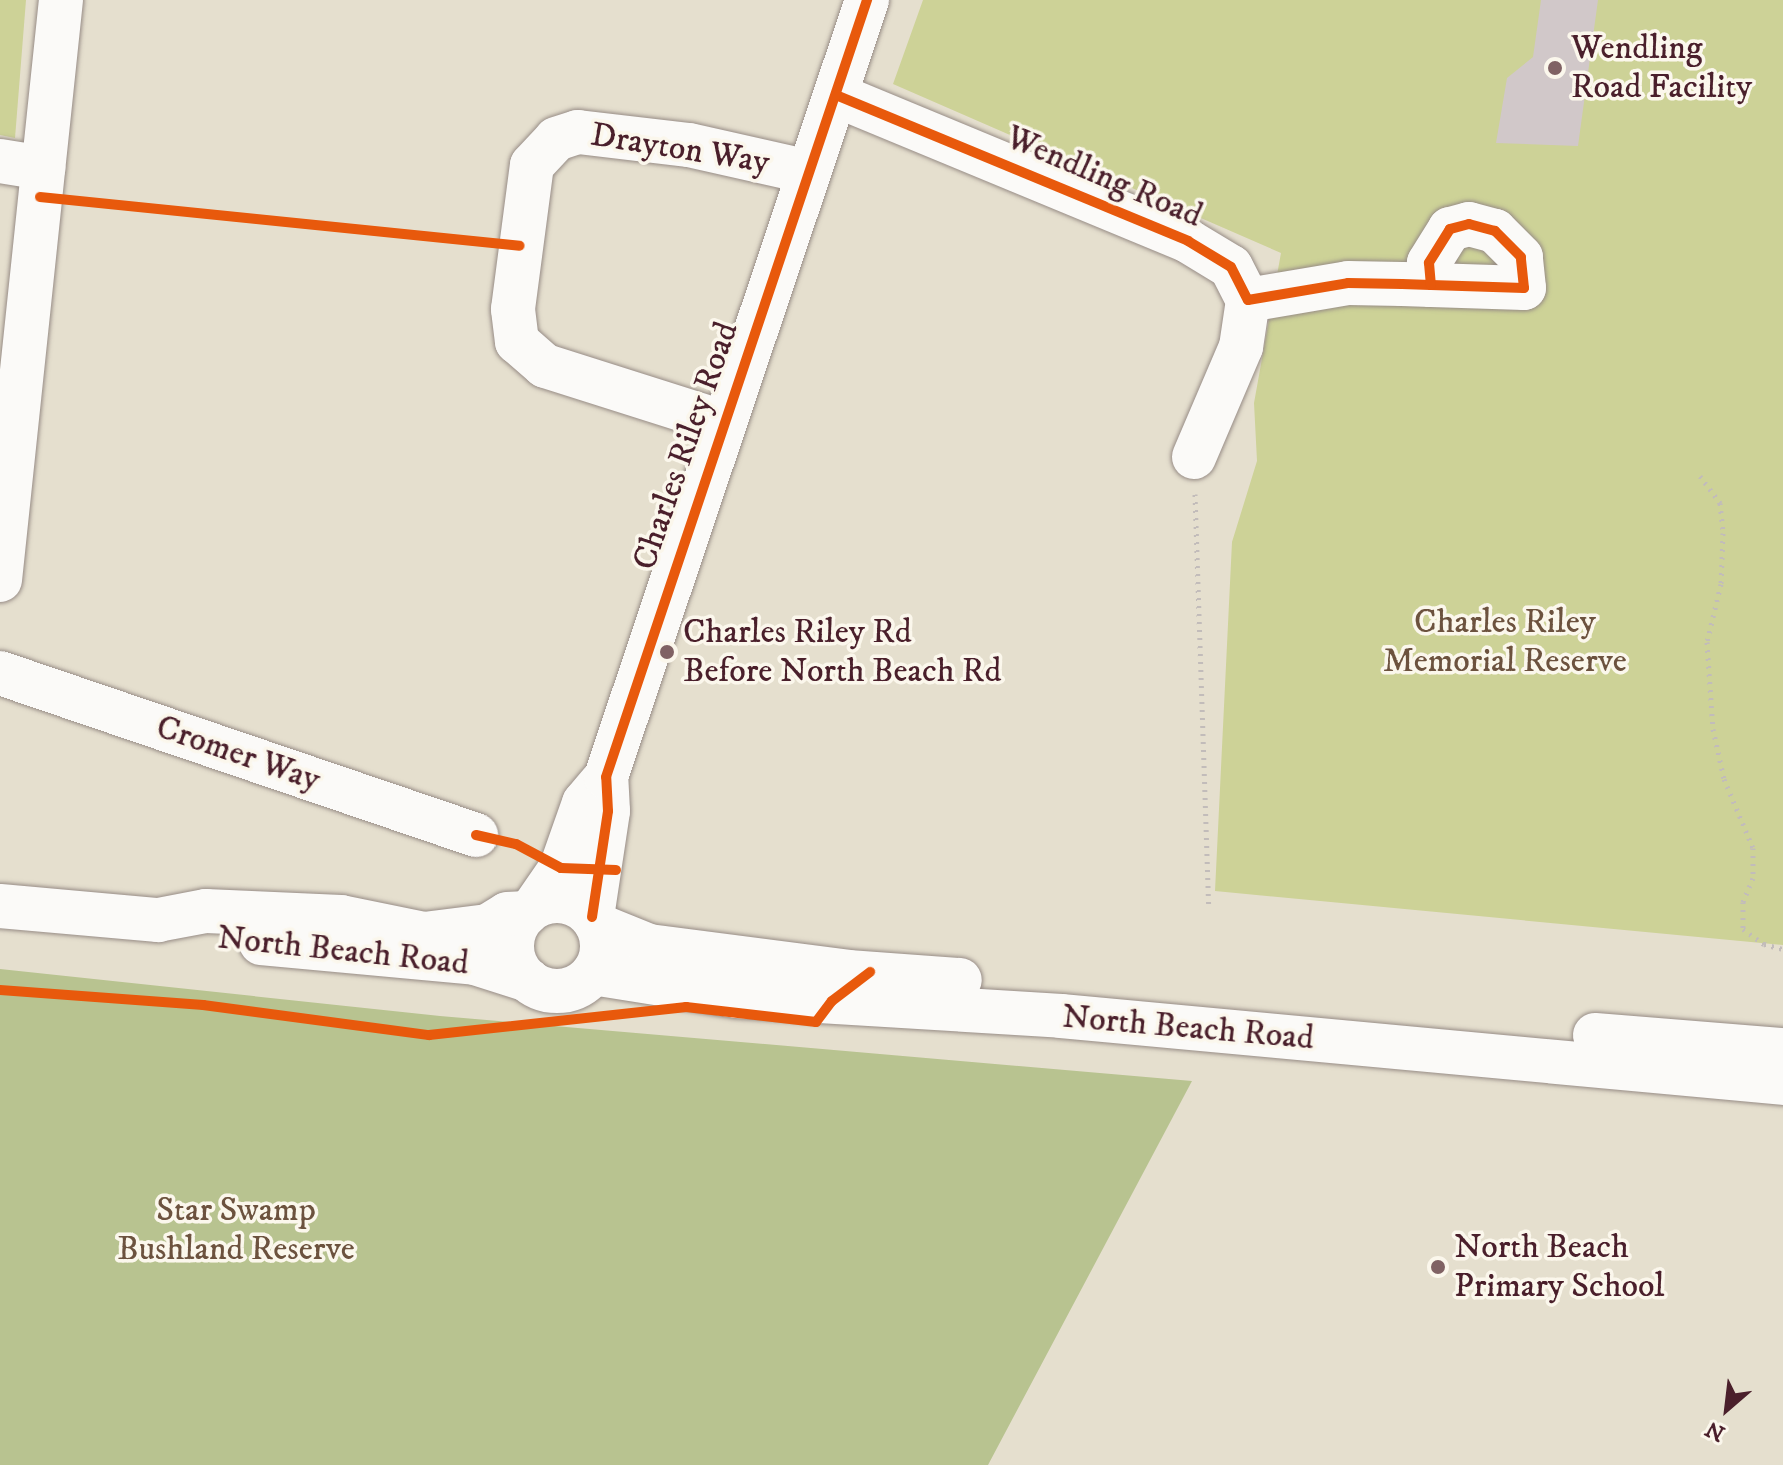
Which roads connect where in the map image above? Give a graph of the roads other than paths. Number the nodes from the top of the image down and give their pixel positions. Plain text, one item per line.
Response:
1 (61, 0) edge
2 (867, 0) edge
3 (836, 95) junction
4 (0, 161) edge
5 (43, 168) junction
6 (809, 172) junction
7 (1431, 285) dead end
8 (1248, 300) junction
9 (722, 422) junction
10 (1194, 457) road end
11 (0, 580) edge
12 (0, 673) edge
13 (606, 777) junction
14 (476, 835) dead end
15 (0, 906) edge
16 (530, 910) junction
17 (158, 920) junction
18 (595, 921) junction
19 (593, 973) junction
20 (528, 980) junction
21 (1783, 1050) edge
22 (1783, 1083) edge

1 - 5 street
2 - 3 street, Charles Riley Road
3 - 6 street, Charles Riley Road
3 - 8 street, Wendling Road
4 - 5 street
5 - 11 street
6 - 9 street, Charles Riley Road
6 - 9 street, Drayton Way
7 - 8 street
8 - 10 street
9 - 13 street, Charles Riley Road
12 - 14 street, Cromer Way
13 - 16 street, Charles Riley Road
13 - 18 street, Charles Riley Road
15 - 17 street, North Beach Road
16 - 17 street, North Beach Road
16 - 18 street, North Beach Road
16 - 20 street, North Beach Road
17 - 20 street, North Beach Road
18 - 19 street
18 - 21 street, North Beach Road
19 - 20 street, North Beach Road
19 - 22 street, North Beach Road

